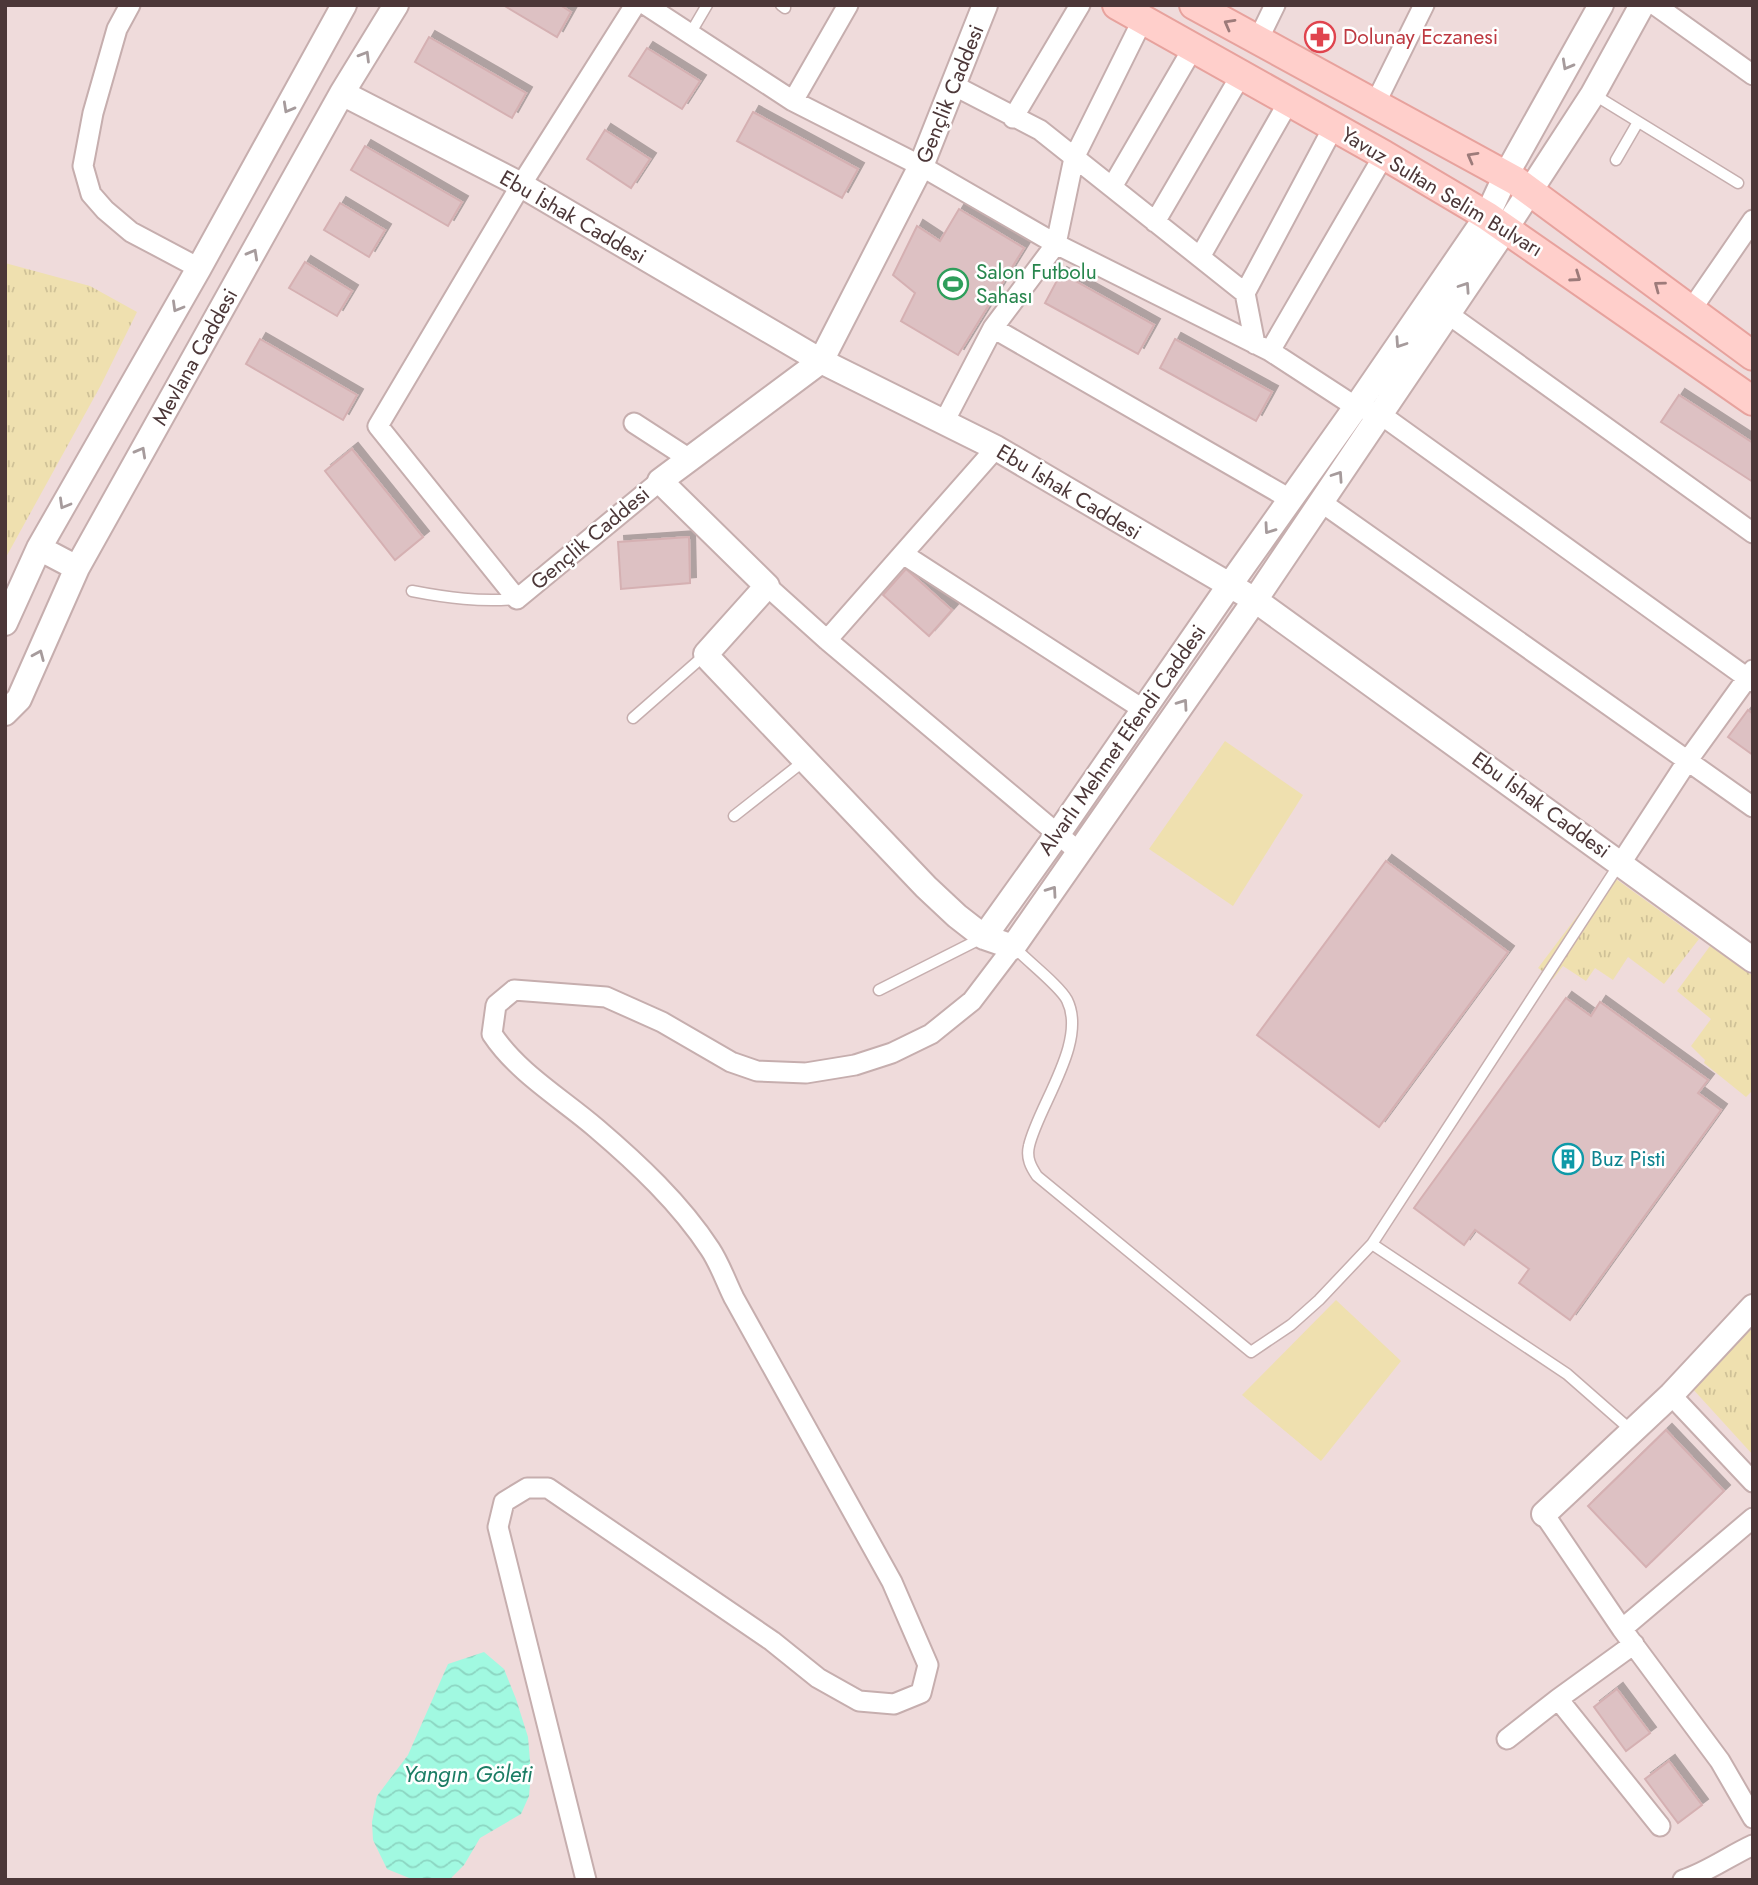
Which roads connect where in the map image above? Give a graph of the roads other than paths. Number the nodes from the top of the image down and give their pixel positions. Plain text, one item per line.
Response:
1 (130, 5) edge
2 (344, 5) edge
3 (396, 5) edge
4 (635, 5) edge
5 (646, 5) edge
6 (707, 5) edge
7 (848, 5) edge
8 (985, 5) edge
9 (1080, 5) edge
10 (1118, 5) edge
11 (1194, 5) edge
12 (1275, 5) edge
13 (1424, 5) edge
14 (1601, 5) edge
15 (1642, 5) edge
16 (1655, 5) edge
17 (1143, 19) junction
18 (690, 34) junction
19 (1258, 40) junction
20 (1193, 48) junction
21 (1241, 75) junction
22 (1753, 75) edge
23 (955, 86) junction
24 (342, 93) junction
25 (1593, 94) junction
26 (793, 101) junction
27 (1289, 101) junction
28 (1376, 104) junction
29 (1013, 118) junction
30 (1638, 122) junction
31 (1334, 127) junction
32 (1384, 155) junction
33 (1074, 158) junction
34 (1616, 160) dead end
35 (921, 166) junction
36 (1506, 175) junction
37 (1738, 183) dead end
38 (521, 186) junction
39 (1112, 187) junction
40 (1530, 190) junction
41 (1753, 220) edge
42 (1155, 222) junction
43 (1496, 222) junction
44 (1056, 244) junction
45 (1200, 257) junction
46 (199, 268) junction
47 (1245, 293) junction
48 (1690, 310) junction
49 (1448, 314) junction
50 (993, 328) junction
51 (1262, 347) junction
52 (1753, 356) edge
53 (821, 362) junction
54 (1753, 401) edge
55 (1356, 407) junction
56 (1380, 414) junction
57 (944, 422) junction
58 (634, 423) dead end
59 (996, 448) junction
60 (688, 458) junction
61 (660, 481) junction
62 (1290, 499) junction
63 (1321, 502) junction
64 (1753, 533) edge
65 (39, 548) junction
66 (903, 554) junction
67 (77, 568) junction
68 (766, 586) junction
69 (1228, 586) junction
70 (412, 591) dead end
71 (517, 599) junction
72 (1255, 600) junction
73 (5, 623) edge
74 (827, 640) junction
75 (706, 654) junction
76 (1751, 677) edge
77 (1144, 710) junction
78 (5, 713) edge
79 (633, 718) dead end
80 (1688, 760) junction
81 (804, 761) junction
82 (1753, 807) edge
83 (734, 816) dead end
84 (1057, 835) junction
85 (1079, 852) junction
86 (1620, 863) junction
87 (984, 937) junction
88 (1013, 947) junction
89 (1753, 960) edge
90 (879, 990) dead end
91 (1372, 1244) junction
92 (1753, 1307) edge
93 (1671, 1395) junction
94 (1632, 1431) junction
95 (1753, 1482) edge
96 (1544, 1514) joint
97 (1753, 1518) edge
98 (1628, 1637) junction
99 (1558, 1699) junction
100 (1507, 1739) dead end
101 (1753, 1818) edge
102 (1660, 1826) dead end
103 (1753, 1845) edge
104 (586, 1880) edge
105 (1683, 1880) edge

1 - 46 street
2 -> 46 street, Mevlana Caddesi
24 -> 3 street, Mevlana Caddesi
4 - 38 street, Gençlik Caddesi
5 - 18 street
6 - 18 lane
7 - 26 street
8 - 23 street, Gençlik Caddesi
9 - 29 street
10 - 17 main road, Yavuz Sultan Selim Bulvarı
19 -> 11 main road, Yavuz Sultan Selim Bulvarı
12 - 19 street
13 - 28 street
14 -> 36 street, Alvarlı Mehmet Efendi Caddesi
15 - 25 street
16 - 22 street
17 - 20 main road, Yavuz Sultan Selim Bulvarı
17 - 33 street
18 - 26 street
19 - 28 main road, Yavuz Sultan Selim Bulvarı
20 - 21 main road, Yavuz Sultan Selim Bulvarı
20 - 39 street
21 - 27 main road, Yavuz Sultan Selim Bulvarı
21 - 42 street
23 - 29 street
23 - 35 street, Gençlik Caddesi
24 - 38 street, Ebu İshak Caddesi
67 -> 24 street, Mevlana Caddesi
25 - 30 lane
25 - 40 street
26 - 35 street
27 - 31 main road, Yavuz Sultan Selim Bulvarı
27 - 45 street
36 -> 28 main road, Yavuz Sultan Selim Bulvarı
29 - 33 street
30 - 34 lane
30 - 37 lane
31 - 32 main road, Yavuz Sultan Selim Bulvarı
31 - 47 street
32 - 43 main road, Yavuz Sultan Selim Bulvarı
32 - 51 street
33 - 39 street
33 - 44 street
35 - 44 street
35 - 53 street, Gençlik Caddesi
36 - 40 main road, Yavuz Sultan Selim Bulvarı
36 - 43 street, Alvarlı Mehmet Efendi Caddesi
38 - 53 street, Ebu İshak Caddesi
38 - 71 street, Gençlik Caddesi
39 - 42 street
40 - 43 street
48 -> 40 main road, Yavuz Sultan Selim Bulvarı
41 - 48 street
42 - 45 street
49 -> 43 street
43 -> 54 main road, Yavuz Sultan Selim Bulvarı
43 -> 55 street, Alvarlı Mehmet Efendi Caddesi
44 - 50 street
44 - 51 street
45 - 47 street
46 -> 65 street, Mevlana Caddesi
47 - 51 street
48 - 52 main road, Yavuz Sultan Selim Bulvarı
49 - 56 street
49 - 64 street
50 - 57 street
50 - 62 street
51 - 55 street
53 - 57 street, Ebu İshak Caddesi
53 - 60 street, Gençlik Caddesi
55 - 56 street
55 - 62 street, Alvarlı Mehmet Efendi Caddesi
63 -> 56 street
56 - 76 street
57 - 59 street, Ebu İshak Caddesi
58 - 60 street
59 - 66 street
59 - 69 street, Ebu İshak Caddesi
60 - 61 street, Gençlik Caddesi
61 - 68 street
61 - 71 street, Gençlik Caddesi
62 -> 69 street, Alvarlı Mehmet Efendi Caddesi
63 - 72 street
63 - 80 street
65 - 67 street
65 - 73 street, Mevlana Caddesi
66 - 74 street
66 - 77 street
78 -> 67 street, Mevlana Caddesi
68 - 74 street
68 - 75 street
69 - 72 street, Ebu İshak Caddesi
69 - 77 street, Alvarlı Mehmet Efendi Caddesi
70 - 71 lane
85 -> 72 street
72 - 86 street, Ebu İshak Caddesi
74 - 84 street
75 - 79 lane
75 - 81 street
76 - 80 street
77 - 84 street, Alvarlı Mehmet Efendi Caddesi
80 - 82 street
80 - 86 street
81 - 83 lane
81 - 87 street
84 - 85 street
84 - 87 street, Alvarlı Mehmet Efendi Caddesi
88 -> 85 street
86 - 89 street, Ebu İshak Caddesi
86 - 91 lane
87 - 88 street
87 - 90 lane
88 - 91 lane
88 - 104 street
91 - 94 lane
92 - 93 street
93 - 94 street
93 - 95 street
94 - 96 street
96 - 98 street
97 - 98 street
98 - 99 street
98 - 101 street
99 - 100 street
99 - 102 street
103 - 105 street

